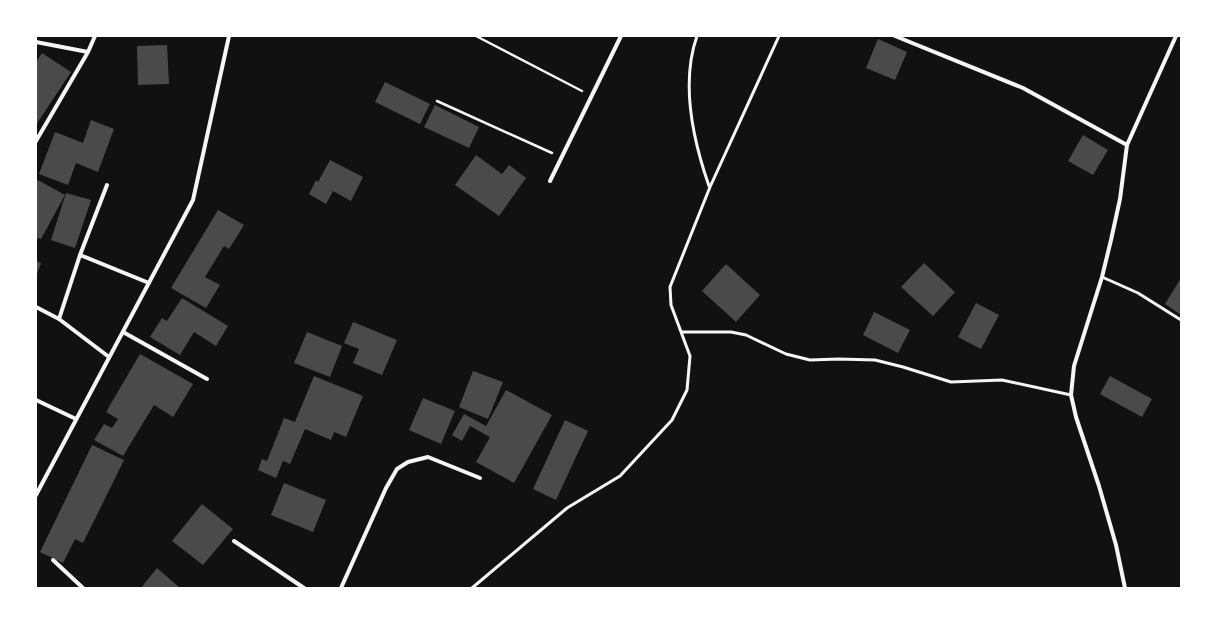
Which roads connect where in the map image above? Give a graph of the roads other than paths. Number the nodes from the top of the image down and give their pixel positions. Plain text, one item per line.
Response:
1 (95, 36) edge
2 (229, 36) edge
3 (621, 36) edge
4 (697, 36) edge
5 (779, 36) edge
6 (895, 36) edge
7 (1176, 36) edge
8 (36, 42) edge
9 (88, 52) junction
10 (36, 141) edge
11 (1127, 144) junction
12 (550, 181) dead end
13 (107, 186) dead end
14 (710, 187) junction
15 (80, 255) junction
16 (1102, 277) junction
17 (149, 283) junction
18 (36, 307) edge
19 (59, 319) junction
20 (1181, 320) edge
21 (123, 332) junction
22 (682, 332) junction
23 (109, 357) junction
24 (207, 379) dead end
25 (1071, 395) junction
26 (36, 400) edge
27 (76, 419) junction
28 (480, 478) dead end
29 (37, 491) edge
30 (234, 541) dead end
31 (53, 560) dead end
32 (83, 588) edge
33 (304, 588) edge
34 (341, 588) edge
35 (472, 588) edge
36 (1125, 588) edge

1 - 9 street
2 - 17 street
3 - 12 street
4 - 14 lane
5 - 14 lane
6 - 11 street
7 - 11 street
8 - 9 street
9 - 10 street
11 - 16 street
13 - 15 street
14 - 22 lane
15 - 17 street
15 - 19 street
16 - 20 lane
16 - 25 street
17 - 21 street
18 - 19 street
19 - 23 street
21 - 23 street
21 - 24 street
22 - 25 lane
22 - 35 lane
23 - 27 street
25 - 36 street
26 - 27 street
27 - 29 street
28 - 34 street
30 - 33 street
31 - 32 street

